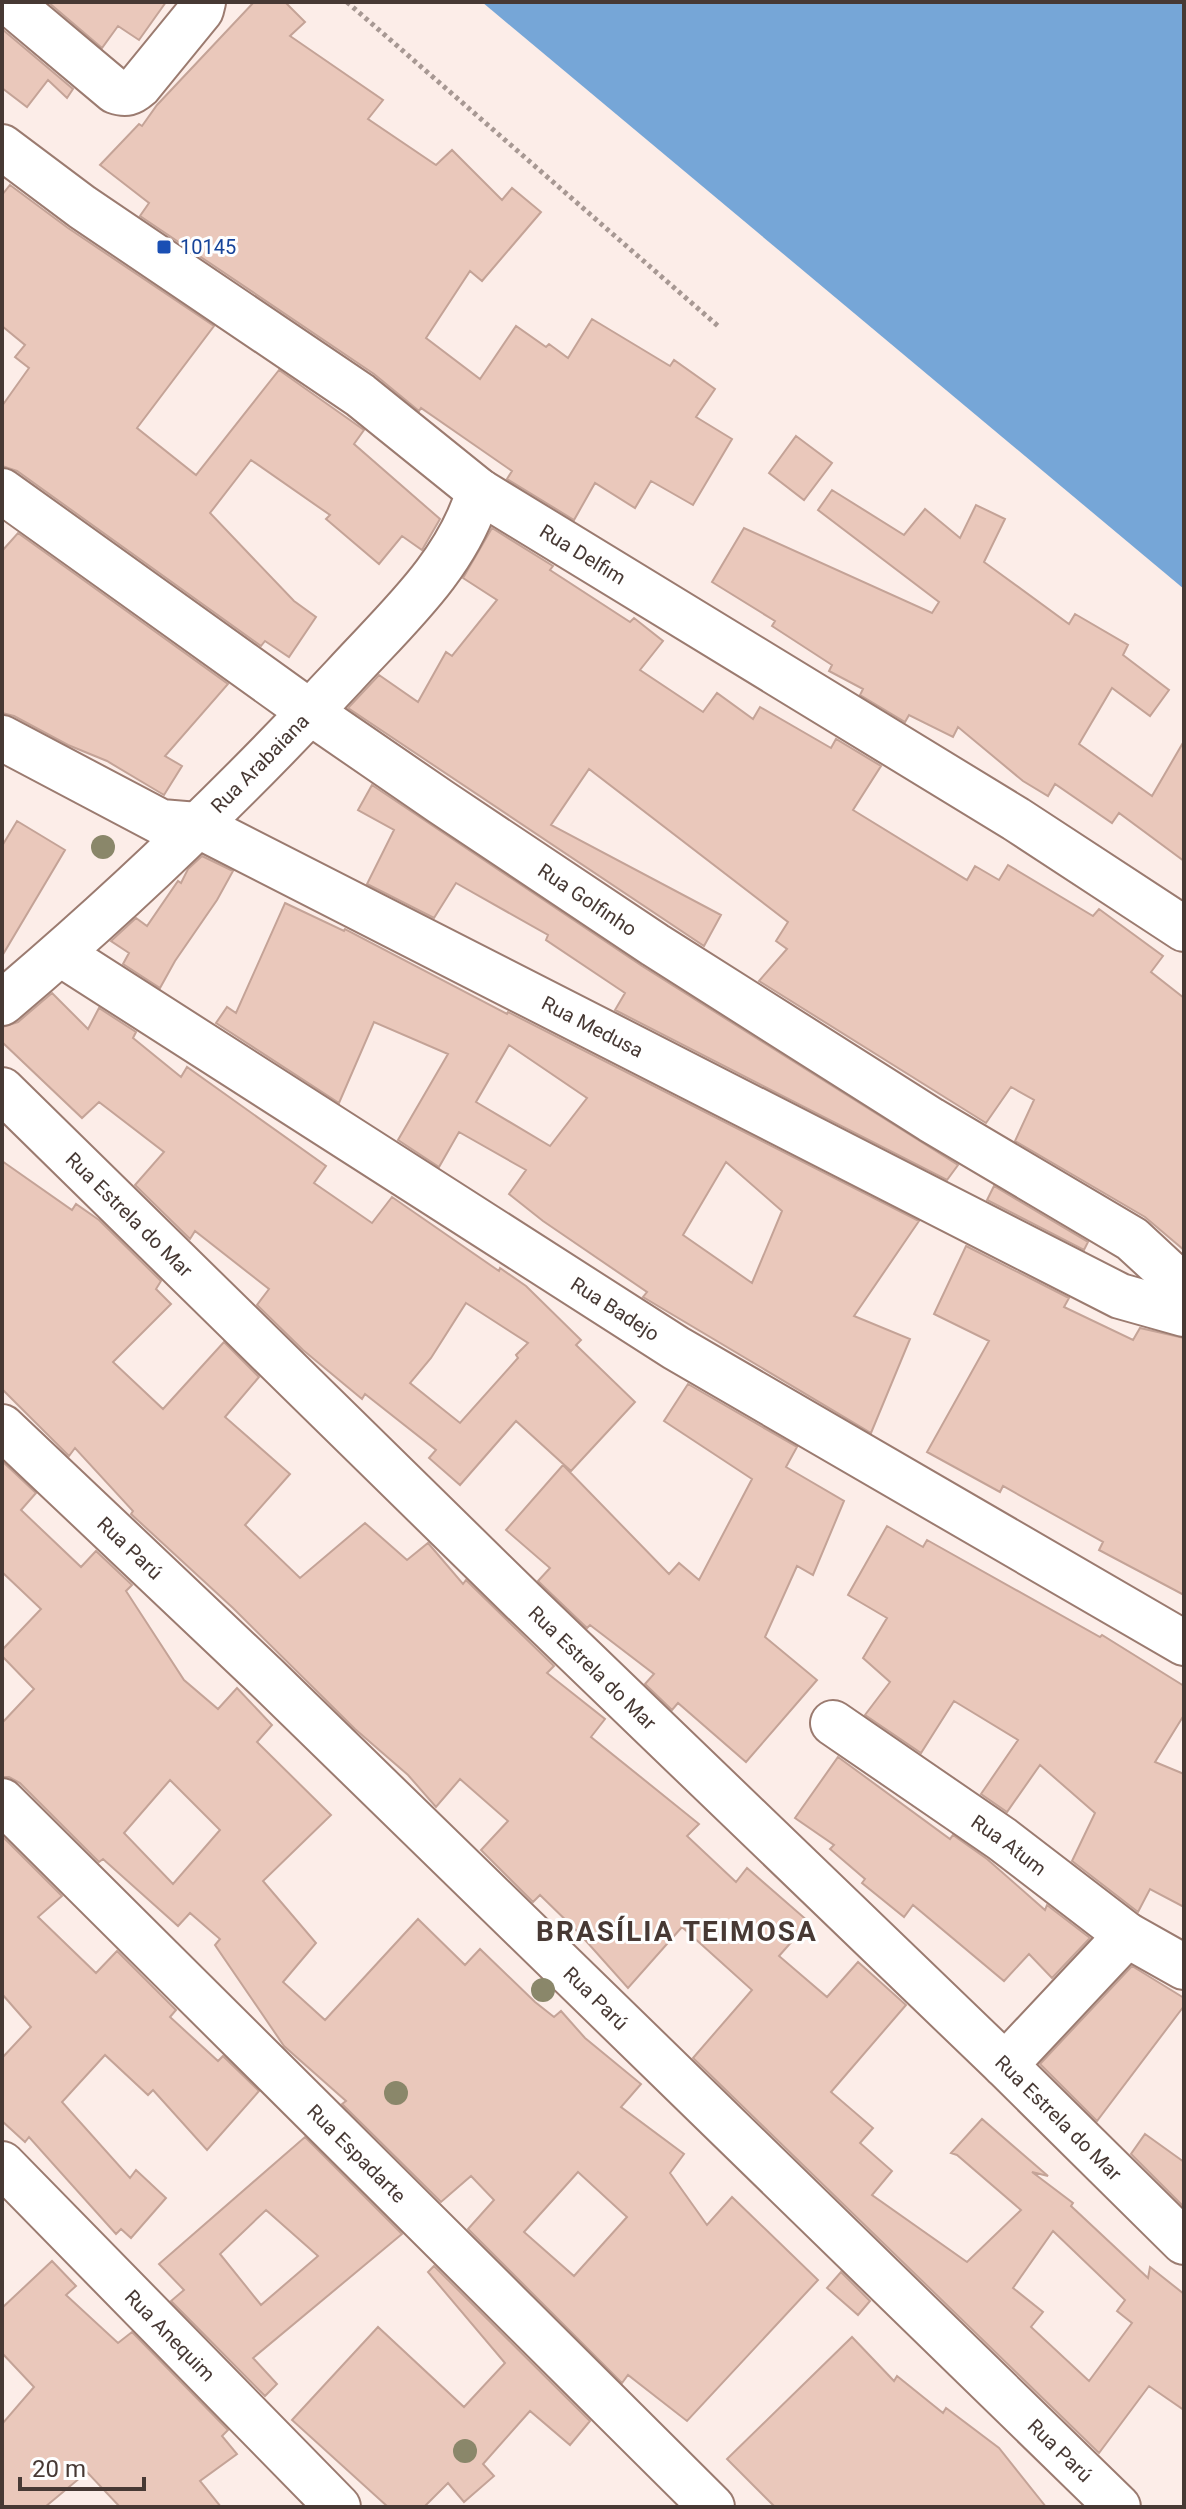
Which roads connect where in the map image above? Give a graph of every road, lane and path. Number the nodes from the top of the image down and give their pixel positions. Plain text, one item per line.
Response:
1 (9, 2) edge
2 (203, 2) edge
3 (347, 2) edge
4 (2, 147) edge
5 (718, 326) dead end
6 (2, 491) edge
7 (479, 491) junction
8 (310, 712) junction
9 (2, 738) edge
10 (197, 825) junction
11 (1184, 929) edge
12 (61, 954) junction
13 (2, 1003) edge
14 (2, 1090) edge
15 (1184, 1287) edge
16 (1184, 1314) edge
17 (2, 1427) edge
18 (1184, 1643) edge
19 (833, 1723) dead end
20 (2, 1801) edge
21 (1127, 1935) junction
22 (1184, 1967) edge
23 (1005, 2065) junction
24 (2, 2164) edge
25 (1184, 2242) edge
26 (338, 2507) edge
27 (712, 2507) edge
28 (1118, 2507) edge

1 - 2 street
3 - 5 path
4 - 7 street, Rua Delfim
6 - 8 street, Rua Golfinho
7 - 8 street, Rua Arabaiana
7 - 11 street, Rua Delfim
8 - 10 street, Rua Arabaiana
8 - 15 street, Rua Golfinho
9 - 10 street, Rua Medusa
10 - 12 street, Rua Arabaiana
10 - 16 street, Rua Medusa
12 - 13 street, Rua Arabaiana
12 - 18 street, Rua Badejo
14 - 23 street, Rua Estrela do Mar
17 - 28 street, Rua Parú
19 - 21 street, Rua Atum
20 - 27 street, Rua Espadarte
21 - 22 street, Rua Atum
21 - 23 street
23 - 25 street, Rua Estrela do Mar
24 - 26 street, Rua Anequim

